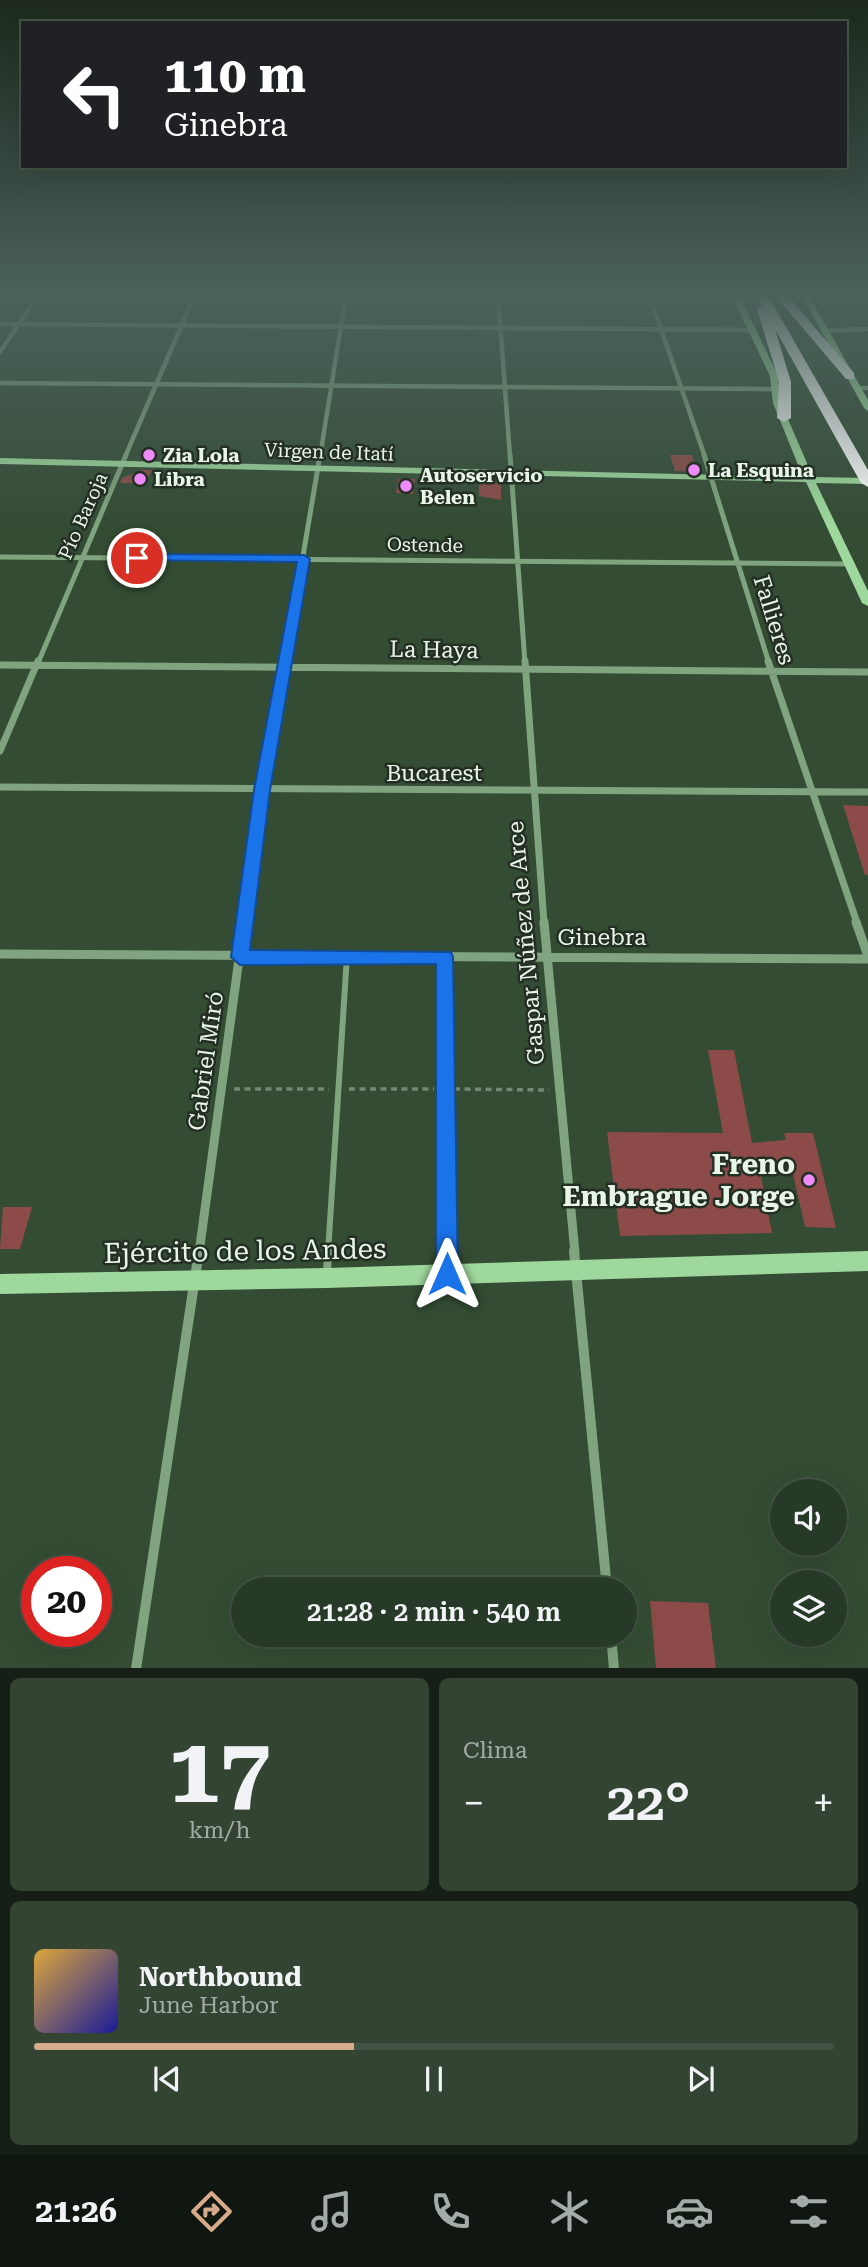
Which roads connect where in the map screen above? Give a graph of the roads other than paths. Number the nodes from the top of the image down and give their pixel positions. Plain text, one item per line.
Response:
1 (161, 372) edge
2 (334, 372) edge
3 (503, 372) edge
4 (674, 372) edge
5 (772, 372) edge
6 (782, 372) edge
7 (806, 372) edge
8 (817, 372) edge
9 (845, 372) edge
10 (847, 372) edge
11 (849, 376) junction
12 (0, 383) edge
13 (156, 384) junction
14 (332, 385) junction
15 (504, 386) junction
16 (679, 387) junction
17 (856, 388) junction
18 (868, 388) edge
19 (776, 389) junction
20 (868, 408) edge
21 (784, 418) junction
22 (0, 461) edge
23 (123, 464) junction
24 (317, 469) junction
25 (866, 472) edge
26 (510, 475) junction
27 (712, 479) junction
28 (810, 481) junction
29 (0, 557) edge
30 (81, 558) junction
31 (304, 559) junction
32 (519, 563) junction
33 (738, 563) junction
34 (849, 564) junction
35 (868, 603) edge
36 (0, 665) edge
37 (36, 665) junction
38 (285, 666) junction
39 (527, 668) junction
40 (771, 671) junction
41 (868, 672) edge
42 (0, 751) edge
43 (0, 787) edge
44 (262, 790) junction
45 (536, 791) junction
46 (814, 792) junction
47 (868, 792) edge
48 (0, 954) edge
49 (347, 956) junction
50 (546, 956) junction
51 (240, 957) junction
52 (444, 957) junction
53 (868, 958) edge
54 (339, 1089) joint
55 (446, 1089) joint
56 (868, 1261) edge
57 (577, 1268) junction
58 (447, 1274) junction
59 (327, 1278) junction
60 (195, 1280) junction
61 (0, 1284) edge
62 (606, 1577) edge
63 (612, 1647) edge
64 (136, 1668) edge
65 (614, 1668) edge

1 - 13 street, Pío Baroja
2 - 14 street, Gabriel Miró
3 - 15 street, Gaspar Núñez de Arce
4 - 16 street, Fallieres
5 - 19 street
6 - 21 highway
7 - 25 highway
8 - 25 highway
9 - 11 highway
10 - 11 street
11 - 17 street
12 - 13 street
13 - 14 street
13 - 23 street, Pío Baroja
14 - 15 street
14 - 24 street, Gabriel Miró
15 - 16 street
15 - 26 street, Gaspar Núñez de Arce
16 - 19 street
16 - 27 street, Fallieres
17 - 18 street
17 - 20 street
19 - 21 street
21 - 28 street
22 - 23 street, Virgen de Itatí
23 - 24 street, Virgen de Itatí
23 - 30 street, Pío Baroja
24 - 26 street, Virgen de Itatí
24 - 31 street, Gabriel Miró
25 - 28 street, Virgen de Itatí
26 - 27 street, Virgen de Itatí
26 - 32 street, Gaspar Núñez de Arce
27 - 28 street, Virgen de Itatí
27 - 33 street, Fallieres
28 - 34 street
29 - 30 street, Ostende
30 - 31 street, Ostende
30 - 37 street, Pío Baroja
31 - 32 street, Ostende
31 - 38 street, Gabriel Miró
32 - 33 street, Ostende
32 - 39 street, Gaspar Núñez de Arce
33 - 34 street, Ostende
33 - 40 street, Fallieres
34 - 35 street
36 - 37 street, La Haya
37 - 38 street, La Haya
37 - 42 street, Pío Baroja
38 - 39 street, La Haya
38 - 44 street, Gabriel Miró
39 - 40 street, La Haya
39 - 45 street, Gaspar Núñez de Arce
40 - 41 street, La Haya
40 - 46 street, Fallieres
43 - 44 street, Bucarest
44 - 45 street, Bucarest
44 - 51 street, Gabriel Miró
45 - 46 street, Bucarest
45 - 50 street, Gaspar Núñez de Arce
46 - 47 street, Bucarest
46 - 53 street, Fallieres
48 - 51 street, Ginebra
49 - 51 street, Ginebra
49 - 52 street, Ginebra
49 - 54 lane
50 - 52 street, Ginebra
50 - 53 street, Ginebra
50 - 57 street, Gaspar Núñez de Arce
51 - 60 street, Gabriel Miró
52 - 55 lane
54 - 59 lane
55 - 58 lane
56 - 57 street, Ejército de los Andes
57 - 58 street, Ejército de los Andes
57 - 62 street, Gaspar Núñez de Arce
58 - 59 street, Ejército de los Andes
59 - 60 street, Ejército de los Andes
60 - 61 street, Ejército de los Andes
60 - 64 street, Gabriel Miró
63 - 65 street

